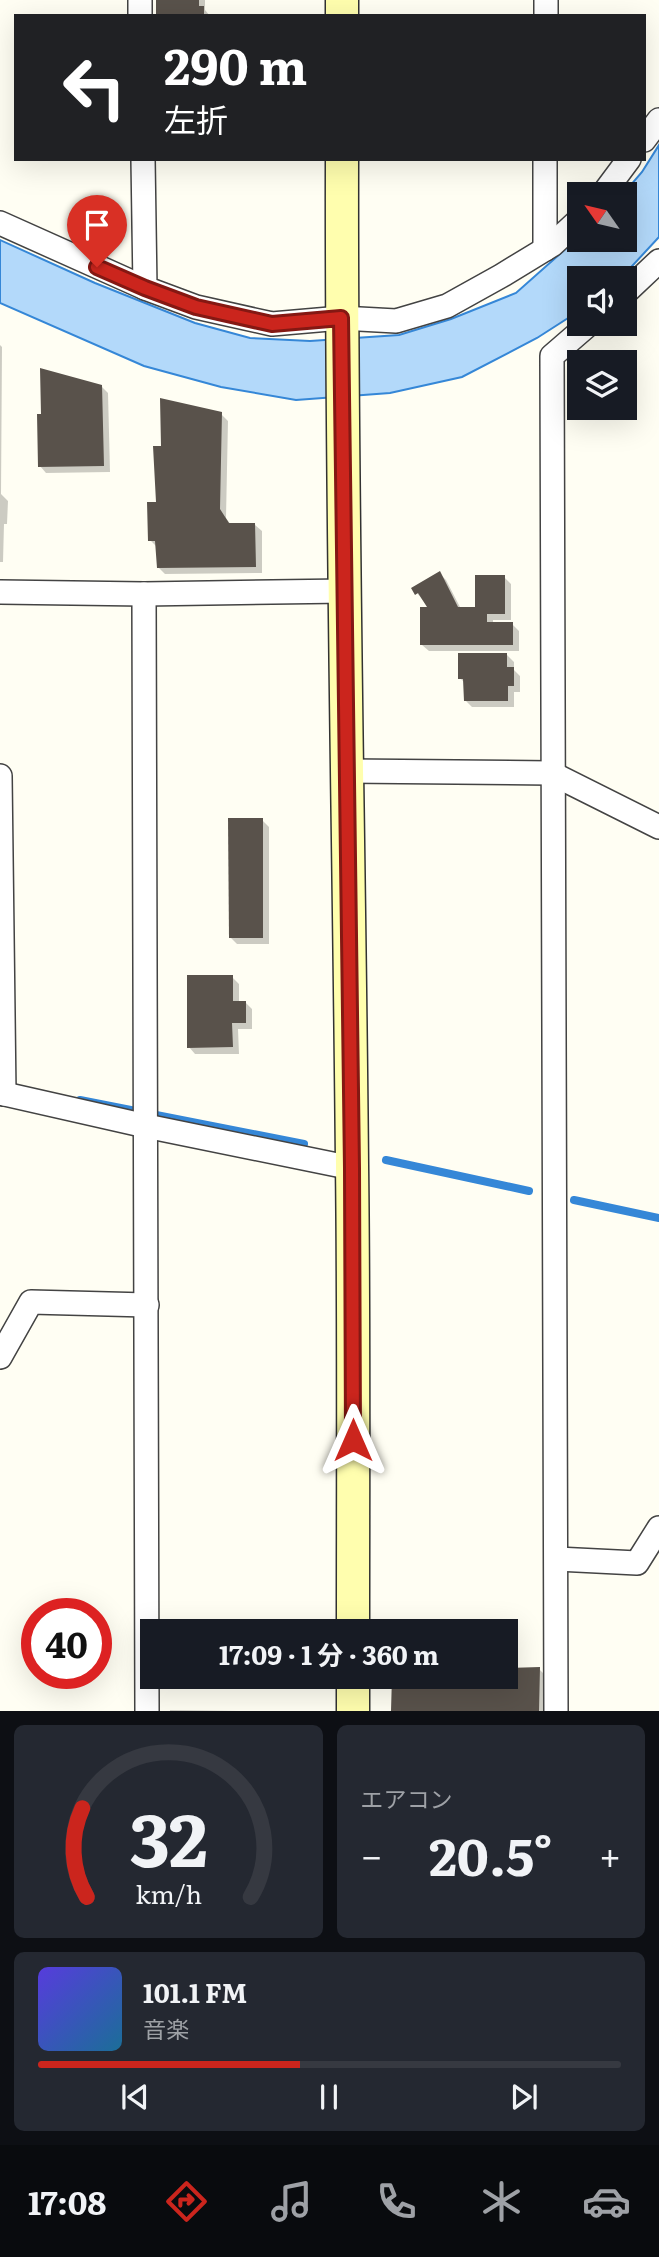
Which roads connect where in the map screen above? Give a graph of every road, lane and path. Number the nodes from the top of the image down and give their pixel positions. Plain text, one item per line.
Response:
1 (659, 120) edge
2 (646, 137) edge
3 (143, 161) edge
4 (342, 161) edge
5 (545, 161) edge
6 (628, 161) edge
7 (612, 182) edge
8 (0, 223) edge
9 (567, 230) edge
10 (545, 249) junction
11 (658, 267) edge
12 (637, 284) edge
13 (145, 288) junction
14 (341, 318) junction
15 (575, 336) edge
16 (346, 591) junction
17 (0, 592) edge
18 (144, 594) junction
19 (347, 771) junction
20 (551, 772) junction
21 (0, 776) edge
22 (659, 827) edge
23 (3, 1086) edge
24 (145, 1115) junction
25 (352, 1168) junction
26 (147, 1305) junction
27 (0, 1357) edge
28 (659, 1528) edge
29 (557, 1559) junction
30 (353, 1619) edge
31 (353, 1689) edge
32 (147, 1711) edge
33 (353, 1711) edge
34 (556, 1711) edge

1 - 2 street
3 - 13 street
4 - 14 street
5 - 10 street
6 - 7 street
8 - 13 street
9 - 10 street
10 - 14 street
11 - 12 street
13 - 14 street
14 - 16 street
15 - 20 street
16 - 18 street
16 - 19 street
17 - 18 street
18 - 24 street
19 - 20 street
19 - 25 street
20 - 22 street
20 - 29 street
21 - 23 street
23 - 24 street
24 - 25 street
24 - 26 street
25 - 30 street
26 - 27 street
26 - 32 street
28 - 29 street
29 - 34 street
31 - 33 street

